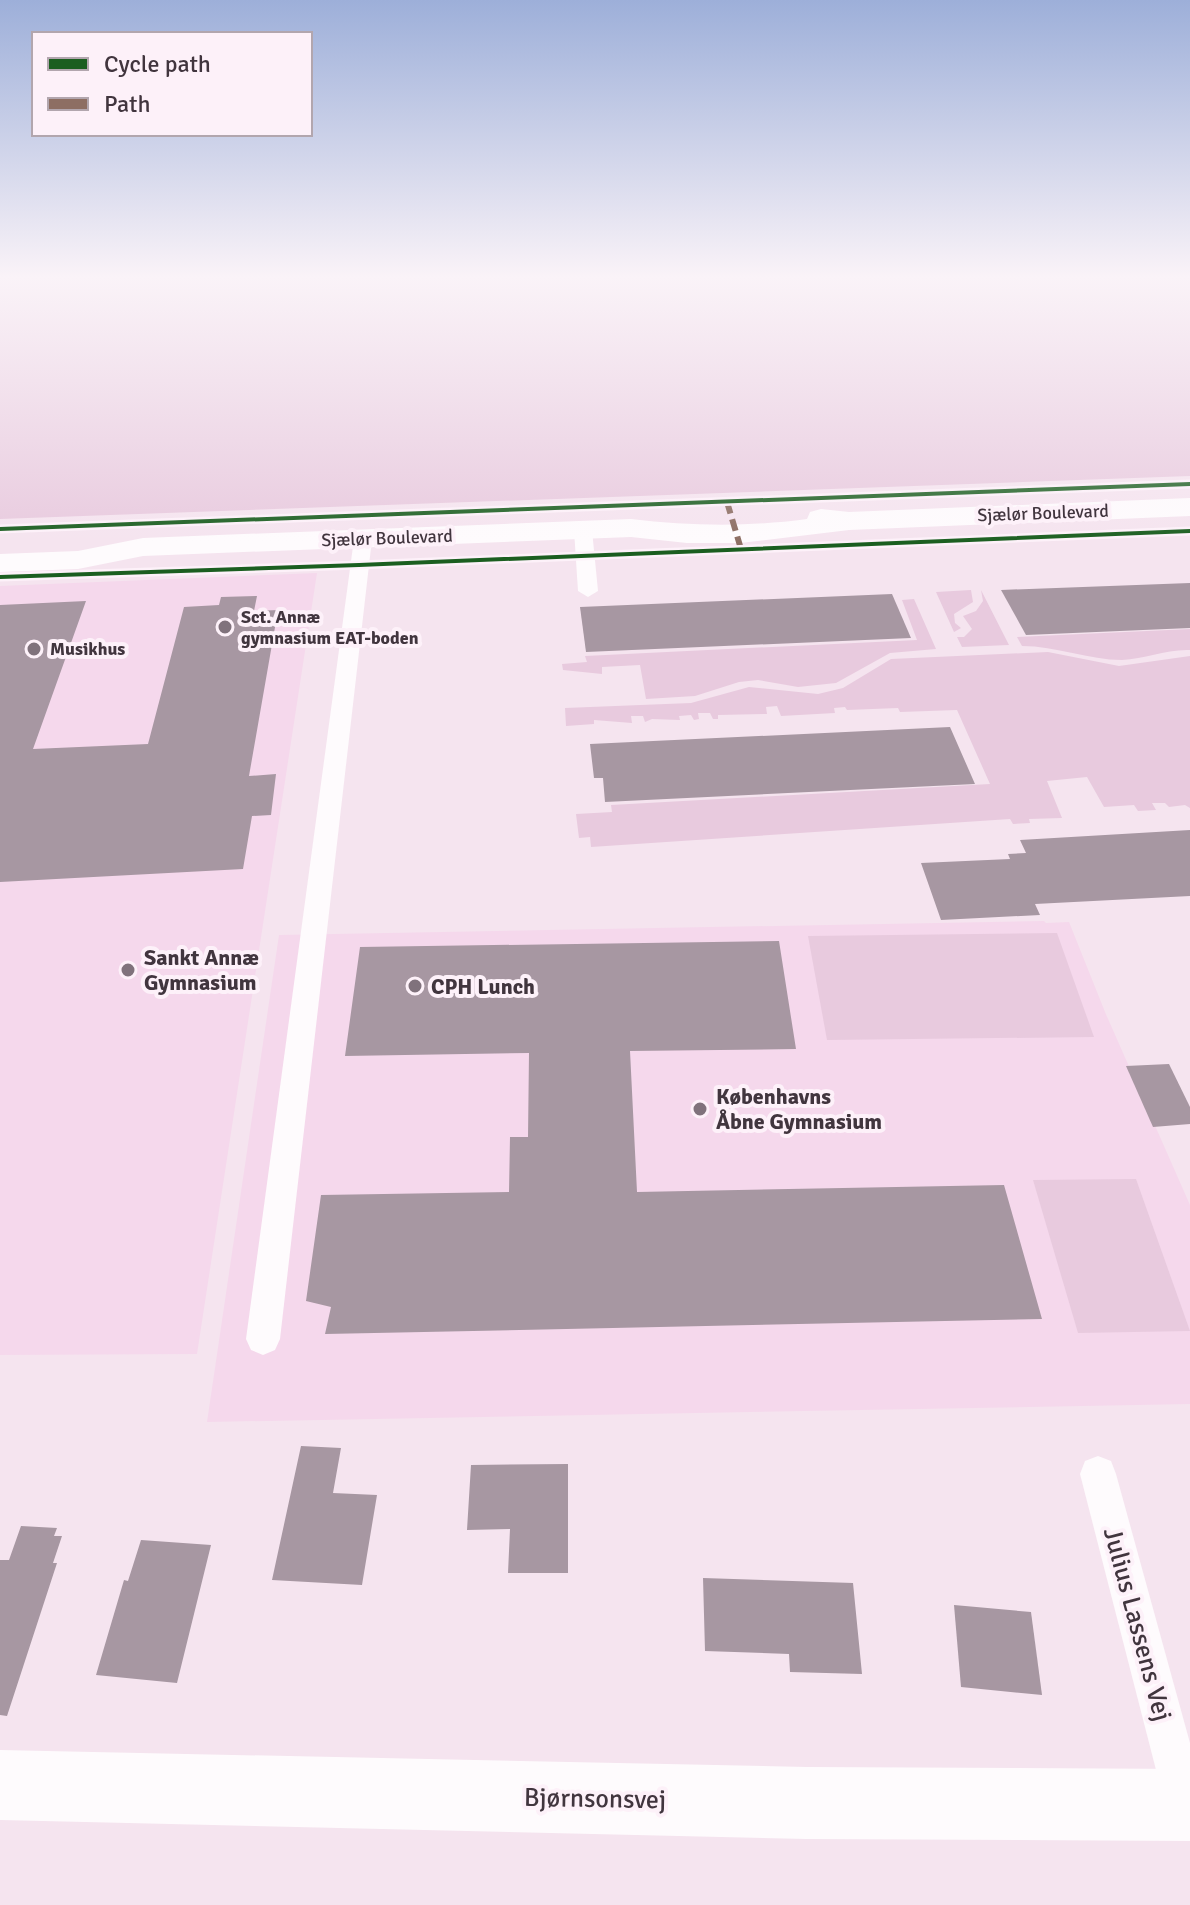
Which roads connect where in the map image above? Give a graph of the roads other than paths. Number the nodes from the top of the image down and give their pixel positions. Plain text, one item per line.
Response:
1 (1190, 507) edge
2 (583, 530) junction
3 (363, 539) junction
4 (0, 541) edge
5 (143, 547) junction
6 (0, 563) edge
7 (588, 591) dead end
8 (263, 1339) dead end
9 (1098, 1474) dead end
10 (0, 1785) edge
11 (1189, 1810) edge

1 - 2 street, Sjælør Boulevard
2 - 3 street, Sjælør Boulevard
2 - 7 lane
3 - 5 street, Sjælør Boulevard
3 - 8 lane
4 - 5 street, Sjælør Boulevard
5 - 6 street, Sjælør Boulevard
9 - 11 lane, Julius Lassens Vej
10 - 11 street, Bjørnsonsvej

